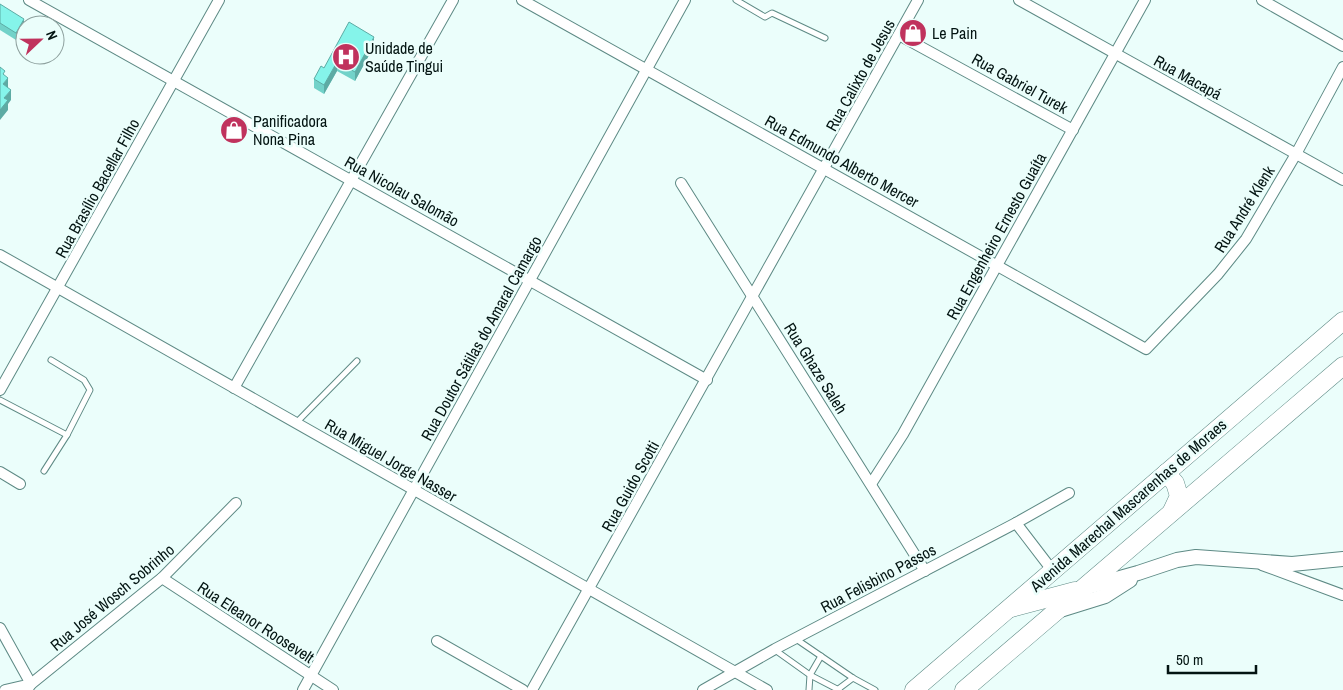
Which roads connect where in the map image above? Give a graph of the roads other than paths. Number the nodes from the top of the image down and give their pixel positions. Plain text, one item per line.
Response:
1 (29, 0) edge
2 (219, 0) edge
3 (453, 0) edge
4 (522, 0) edge
5 (685, 0) edge
6 (736, 0) edge
7 (918, 0) edge
8 (1019, 0) edge
9 (1145, 0) edge
10 (1262, 0) edge
11 (899, 34) junction
12 (825, 38) dead end
13 (1343, 46) edge
14 (1115, 54) junction
15 (1343, 67) edge
16 (646, 70) junction
17 (174, 81) junction
18 (1073, 130) junction
19 (1296, 154) junction
20 (825, 169) junction
21 (351, 180) junction
22 (1343, 180) edge
23 (681, 183) dead end
24 (0, 255) edge
25 (997, 265) junction
26 (530, 280) junction
27 (58, 288) junction
28 (754, 297) junction
29 (1343, 321) edge
30 (1146, 349) joint
31 (51, 360) dead end
32 (357, 361) dead end
33 (1343, 366) edge
34 (708, 380) junction
35 (234, 388) junction
36 (0, 390) edge
37 (0, 400) edge
38 (296, 423) junction
39 (67, 435) junction
40 (44, 471) dead end
41 (0, 472) edge
42 (1166, 473) junction
43 (20, 484) dead end
44 (871, 484) junction
45 (414, 490) junction
46 (1069, 493) dead end
47 (236, 503) dead end
48 (1172, 511) junction
49 (1016, 523) junction
50 (1343, 559) edge
51 (1249, 561) junction
52 (1052, 570) junction
53 (925, 571) junction
54 (1138, 573) junction
55 (162, 578) junction
56 (589, 589) junction
57 (1081, 589) junction
58 (1343, 595) edge
59 (1006, 610) junction
60 (1054, 612) junction
61 (0, 628) edge
62 (796, 638) junction
63 (436, 641) dead end
64 (775, 649) junction
65 (821, 656) junction
66 (736, 672) junction
67 (810, 675) junction
68 (311, 676) junction
69 (853, 678) junction
70 (29, 687) edge
71 (5, 690) edge
72 (303, 690) edge
73 (333, 690) edge
74 (523, 690) edge
75 (532, 690) edge
76 (703, 690) edge
77 (767, 690) edge
78 (809, 690) edge
79 (838, 690) edge
80 (875, 690) edge
81 (914, 690) edge
82 (964, 690) edge

1 - 17 street, Rua Nicolau Salomão
2 - 17 street, Rua Brasílio Bacellar Filho
3 - 21 street
4 - 16 street, Rua Edmundo Alberto Mercer
5 - 16 street, Rua Doutor Sátilas do Amaral Camargo
6 - 12 lane
7 - 11 street, Rua Calixto de Jesus
8 - 14 street, Rua Macapá
9 - 14 street, Rua Engenheiro Ernesto Guaíta
10 - 13 street
11 - 18 street, Rua Gabriel Turek
11 - 20 street, Rua Calixto de Jesus
14 - 18 street, Rua Engenheiro Ernesto Guaíta
14 - 19 street, Rua Macapá
15 - 19 street, Rua André Klenk
16 - 20 street, Rua Edmundo Alberto Mercer
16 - 26 street, Rua Doutor Sátilas do Amaral Camargo
17 - 21 street, Rua Nicolau Salomão
17 - 27 street, Rua Brasílio Bacellar Filho
18 - 25 street, Rua Engenheiro Ernesto Guaíta
19 - 22 street, Rua Macapá
19 - 30 street, Rua André Klenk
20 - 25 street, Rua Edmundo Alberto Mercer
20 - 28 street, Rua Calixto de Jesus
21 - 26 street, Rua Nicolau Salomão
21 - 35 street
23 - 28 street, Rua Ghaze Saleh
24 - 27 street, Rua Miguel Jorge Nasser
25 - 30 street, Rua Edmundo Alberto Mercer
25 - 44 street, Rua Engenheiro Ernesto Guaíta
26 - 34 street, Rua Nicolau Salomão
26 - 45 street, Rua Doutor Sátilas do Amaral Camargo
27 - 35 street, Rua Miguel Jorge Nasser
27 - 36 street, Rua Brasílio Bacellar Filho
28 - 34 street, Rua Guido Scotti
28 - 44 street, Rua Ghaze Saleh
29 - 42 highway, Avenida Marechal Mascarenhas de Moraes
31 - 39 lane
32 - 38 lane
33 - 48 highway, Avenida Marechal Mascarenhas de Moraes
34 - 56 street, Rua Guido Scotti
35 - 38 street, Rua Miguel Jorge Nasser
37 - 39 lane
38 - 45 street, Rua Miguel Jorge Nasser
39 - 40 lane
41 - 43 street
42 - 48 highway
42 - 52 highway, Avenida Marechal Mascarenhas de Moraes
44 - 53 street, Rua Ghaze Saleh
45 - 56 street, Rua Miguel Jorge Nasser
45 - 68 street, Rua Doutor Sátilas do Amaral Camargo
46 - 49 street, Rua Felisbino Passos
47 - 55 street, Rua José Wosch Sobrinho
48 - 57 highway, Avenida Marechal Mascarenhas de Moraes
49 - 52 street
49 - 53 street, Rua Felisbino Passos
50 - 51 main road
51 - 54 main road
51 - 58 street
52 - 59 highway, Avenida Marechal Mascarenhas de Moraes
53 - 62 street, Rua Felisbino Passos
54 - 57 main road
54 - 60 main road
55 - 68 street, Rua Eleanor Roosevelt
55 - 70 street, Rua José Wosch Sobrinho
56 - 66 street, Rua Miguel Jorge Nasser
56 - 75 street, Rua Guido Scotti
57 - 59 highway
57 - 60 highway, Avenida Marechal Mascarenhas de Moraes
59 - 81 highway, Avenida Marechal Mascarenhas de Moraes
60 - 82 highway, Avenida Marechal Mascarenhas de Moraes
61 - 70 street
62 - 64 street, Rua Felisbino Passos
62 - 65 lane
63 - 74 street
64 - 66 street, Rua Felisbino Passos
64 - 67 lane
65 - 67 lane
65 - 69 lane
66 - 76 street, Rua Felisbino Passos
66 - 77 street, Rua Miguel Jorge Nasser
67 - 78 lane
67 - 79 lane
68 - 72 street, Rua Doutor Sátilas do Amaral Camargo
68 - 73 street, Rua Eleanor Roosevelt
69 - 79 lane
69 - 80 lane
70 - 71 street

